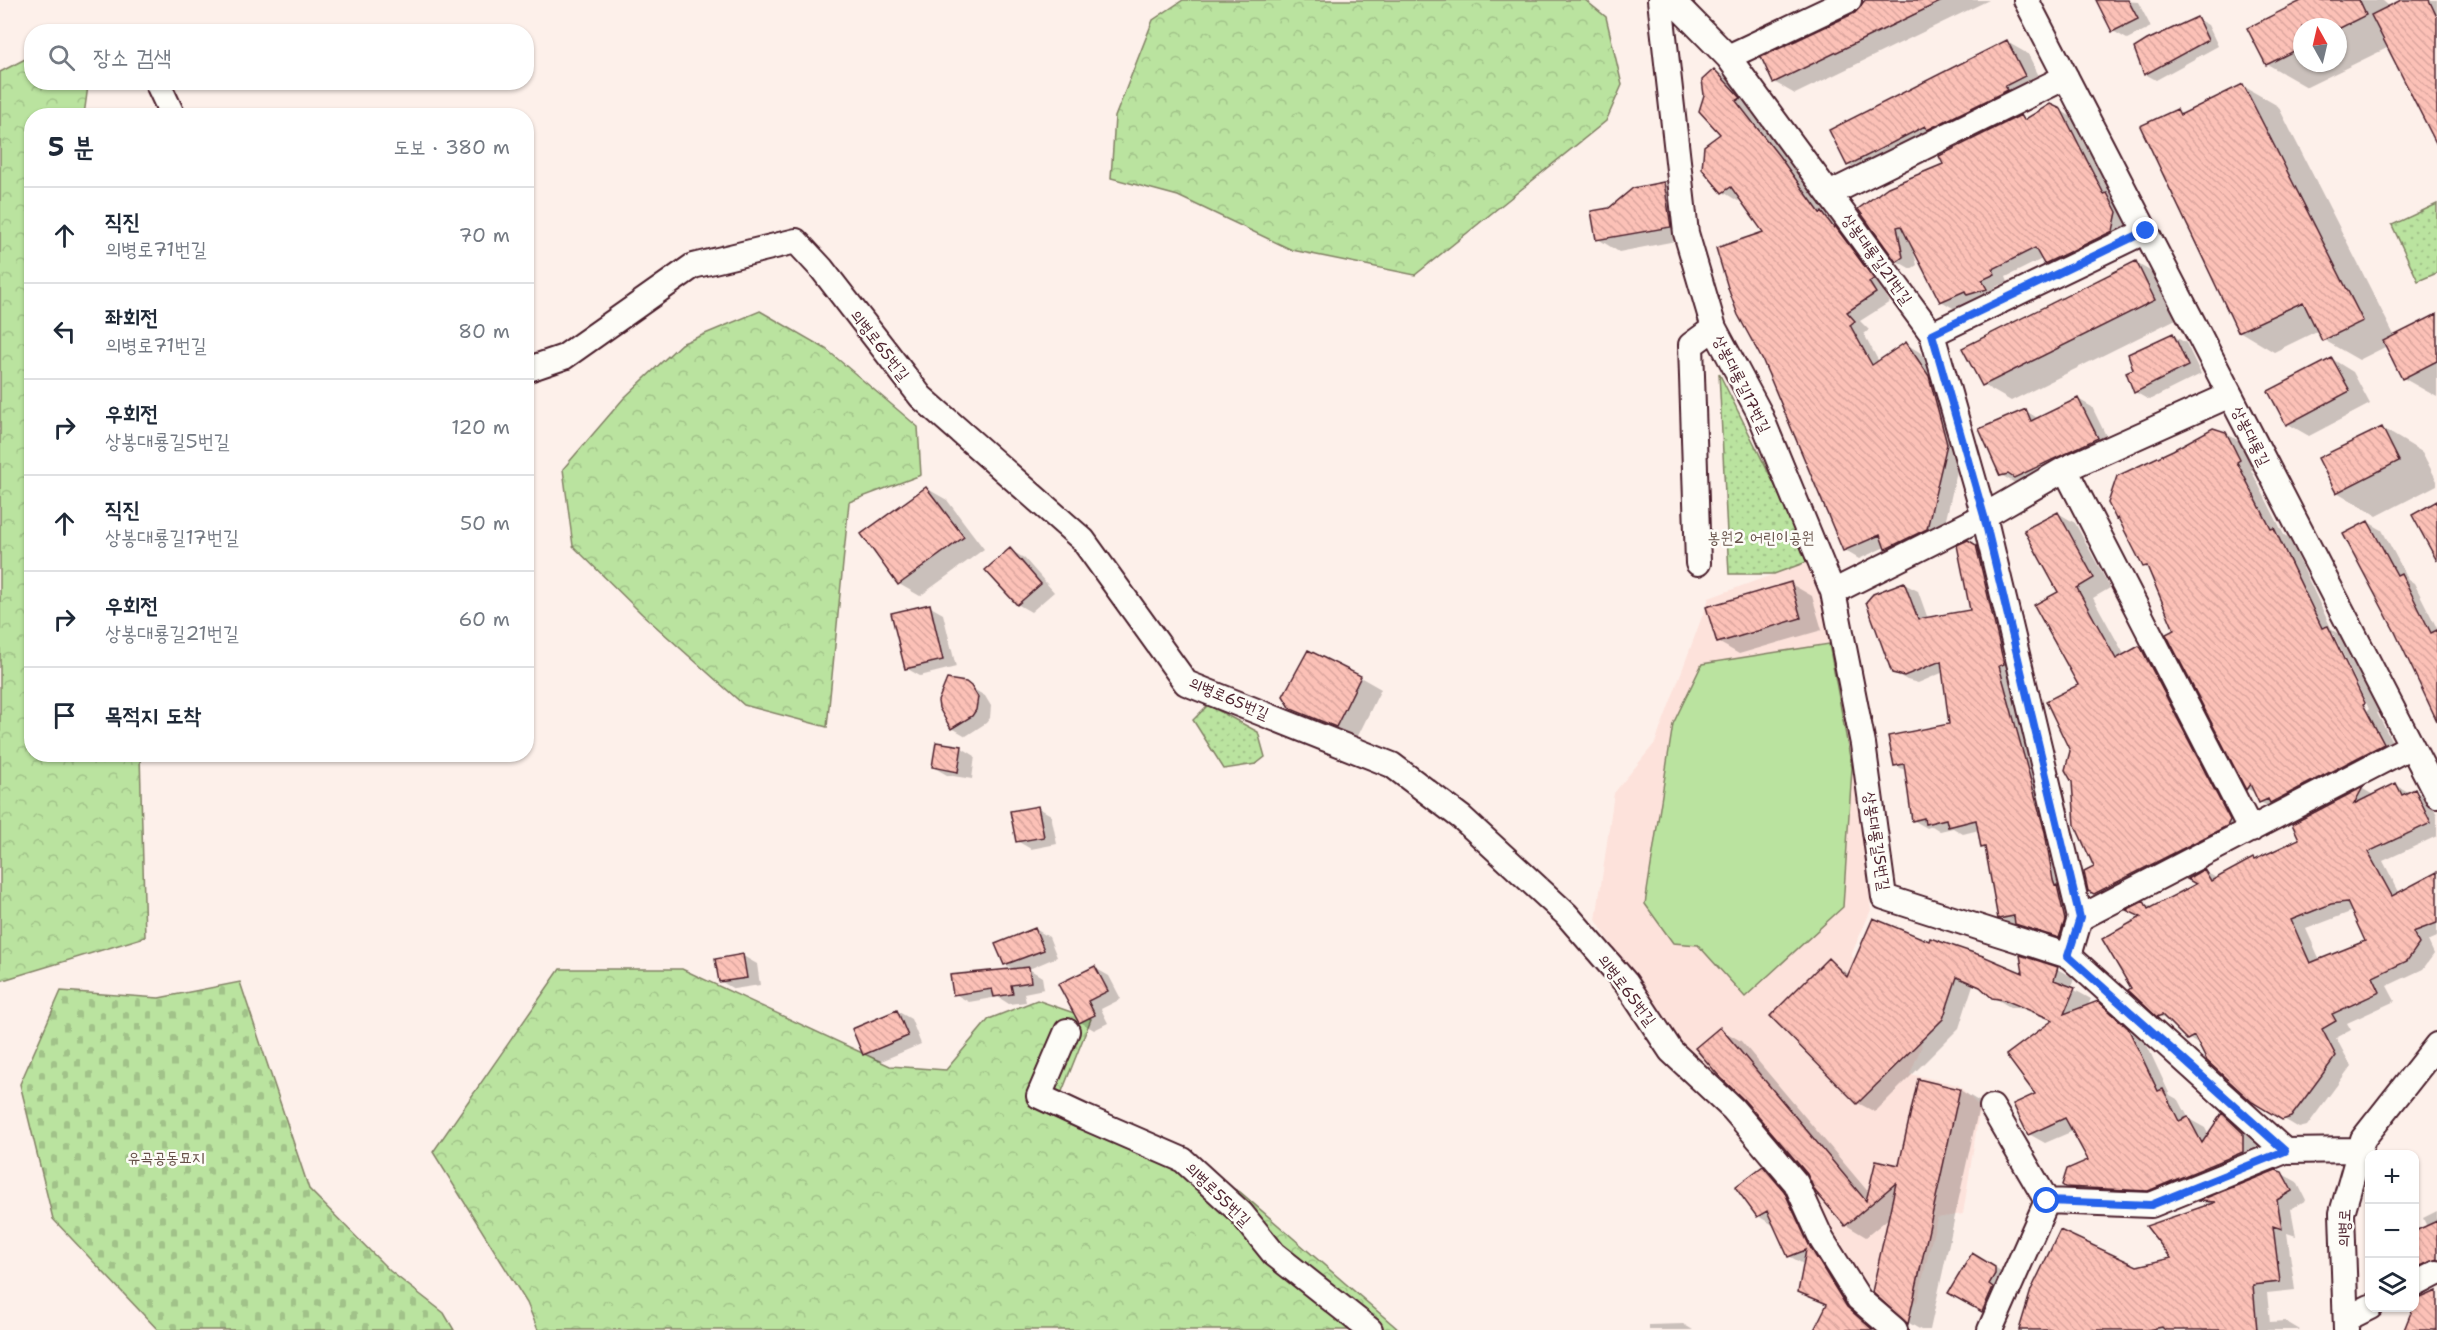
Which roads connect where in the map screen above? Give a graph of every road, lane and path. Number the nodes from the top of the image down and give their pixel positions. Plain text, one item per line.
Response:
1 (1660, 0) edge
2 (1672, 0) edge
3 (1849, 0) edge
4 (2026, 0) edge
5 (1728, 57) junction
6 (2066, 76) junction
7 (162, 90) edge
8 (169, 108) edge
9 (1829, 194) junction
10 (2146, 231) junction
11 (1714, 328) junction
12 (1932, 334) junction
13 (534, 367) edge
14 (2230, 395) junction
15 (2066, 469) junction
16 (1984, 516) junction
17 (1698, 564) dead end
18 (1833, 592) junction
19 (2411, 746) junction
20 (2437, 795) edge
21 (2251, 830) junction
22 (2080, 918) junction
23 (2068, 956) junction
24 (1067, 1031) dead end
25 (2437, 1045) edge
26 (1992, 1107) dead end
27 (2358, 1150) junction
28 (2285, 1151) junction
29 (2047, 1201) junction
30 (2437, 1273) edge
31 (2419, 1283) edge
32 (2365, 1311) edge
33 (2346, 1325) edge
34 (1370, 1330) edge
35 (1895, 1330) edge
36 (1990, 1330) edge

1 - 11 street, 상봉대룡길17번길
2 - 5 street, 상봉대룡길21번길
3 - 5 street
4 - 6 street, 상봉대룡길
5 - 9 street, 상봉대룡길21번길
6 - 9 street
6 - 10 street, 상봉대룡길
7 - 8 street
9 - 12 street, 상봉대룡길21번길
10 - 12 street
10 - 14 street, 상봉대룡길
11 - 17 street
11 - 18 street, 상봉대룡길17번길
12 - 16 street
13 - 35 street, 의병로65번길
14 - 15 street
14 - 19 street, 상봉대룡길
15 - 16 street
15 - 21 street
16 - 18 street
16 - 22 street
18 - 23 street, 상봉대룡길5번길
19 - 20 street, 상봉대룡길
19 - 21 street
21 - 22 street
22 - 23 street
23 - 28 street
24 - 34 street, 의병로55번길
25 - 27 street, 의병로
26 - 29 street
27 - 28 street
27 - 33 street, 의병로
28 - 29 street
29 - 36 street
30 - 31 street
32 - 33 street

